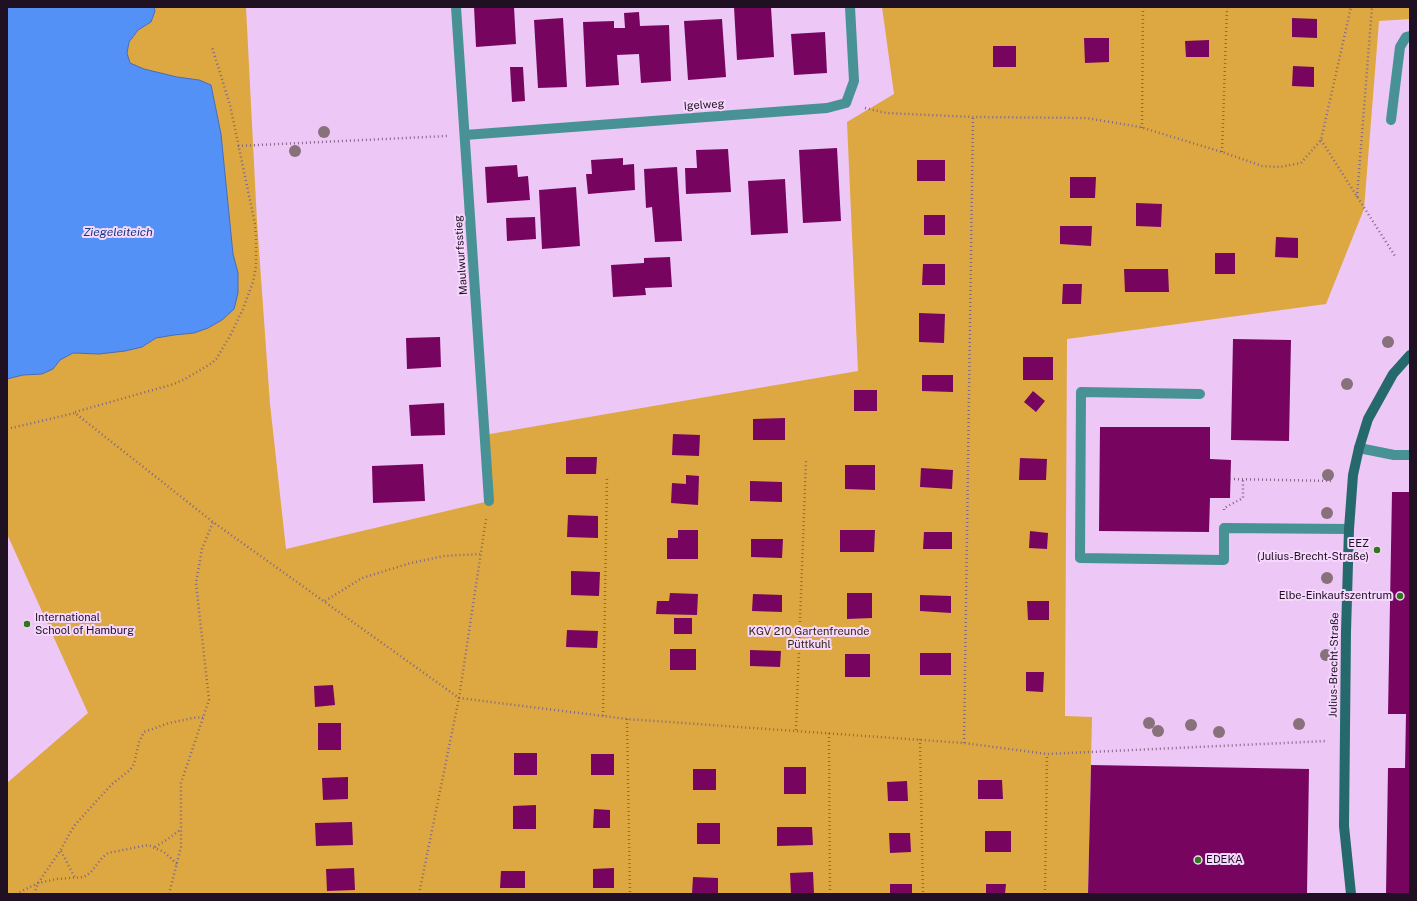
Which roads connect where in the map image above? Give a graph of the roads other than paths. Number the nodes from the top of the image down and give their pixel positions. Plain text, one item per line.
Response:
1 (456, 7) edge
2 (850, 7) edge
3 (1410, 36) edge
4 (1391, 120) dead end
5 (465, 135) junction
6 (1410, 355) edge
7 (1200, 394) dead end
8 (1359, 448) junction
9 (1410, 455) edge
10 (489, 501) road end
11 (1349, 529) junction
12 (1351, 894) edge

1 - 5 street, Maulwurfsstieg
2 - 5 street, Igelweg
3 - 4 street
5 - 10 street, Maulwurfsstieg
6 - 8 street, Julius-Brecht-Straße
7 - 11 street
8 - 9 street
8 - 11 street, Julius-Brecht-Straße
11 - 12 street, Julius-Brecht-Straße

